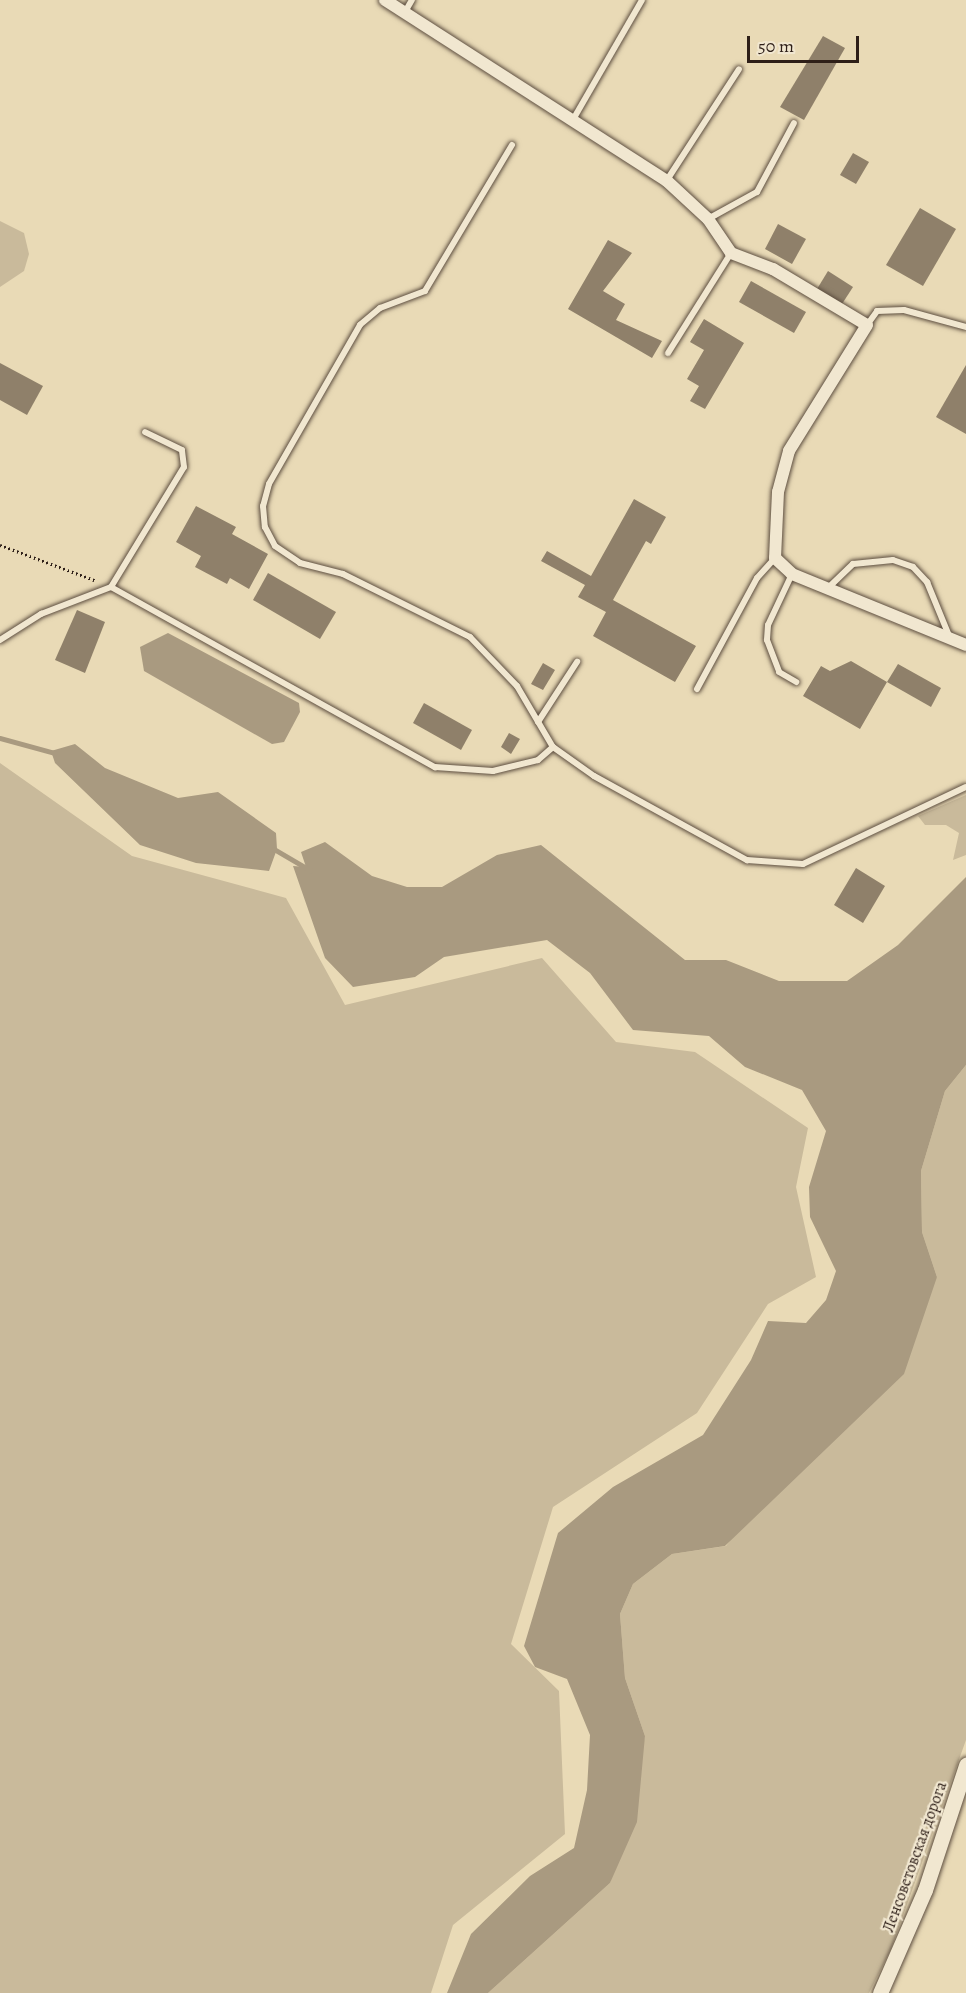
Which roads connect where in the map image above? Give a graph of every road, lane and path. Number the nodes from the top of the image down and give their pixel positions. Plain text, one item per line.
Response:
1 (384, 0) edge
2 (412, 0) edge
3 (642, 0) edge
4 (405, 12) junction
5 (739, 69) dead end
6 (574, 118) junction
7 (794, 123) dead end
8 (512, 145) dead end
9 (667, 181) junction
10 (708, 219) junction
11 (731, 253) junction
12 (867, 325) junction
13 (966, 325) edge
14 (668, 352) dead end
15 (145, 432) dead end
16 (0, 545) edge
17 (775, 558) junction
18 (792, 574) junction
19 (111, 587) junction
20 (827, 589) junction
21 (950, 639) junction
22 (0, 640) edge
23 (966, 645) edge
24 (577, 662) dead end
25 (796, 682) dead end
26 (697, 689) dead end
27 (538, 722) junction
28 (553, 747) junction
29 (966, 787) edge
30 (966, 1765) edge
31 (880, 1993) edge

1 - 4 street
2 - 4 lane
3 - 6 lane
4 - 6 street
5 - 9 lane
6 - 9 street
7 - 10 lane
8 - 27 lane
9 - 10 street
10 - 11 street
11 - 12 street
11 - 14 lane
12 - 13 lane
12 - 17 street
15 - 19 lane
16 - 19 path
17 - 18 street
17 - 26 lane
18 - 20 street
18 - 25 lane
19 - 22 lane
19 - 28 lane
20 - 21 street
20 - 21 lane
21 - 23 street
24 - 27 lane
27 - 28 lane
28 - 29 lane
30 - 31 street, Ленсоветовская дорога

